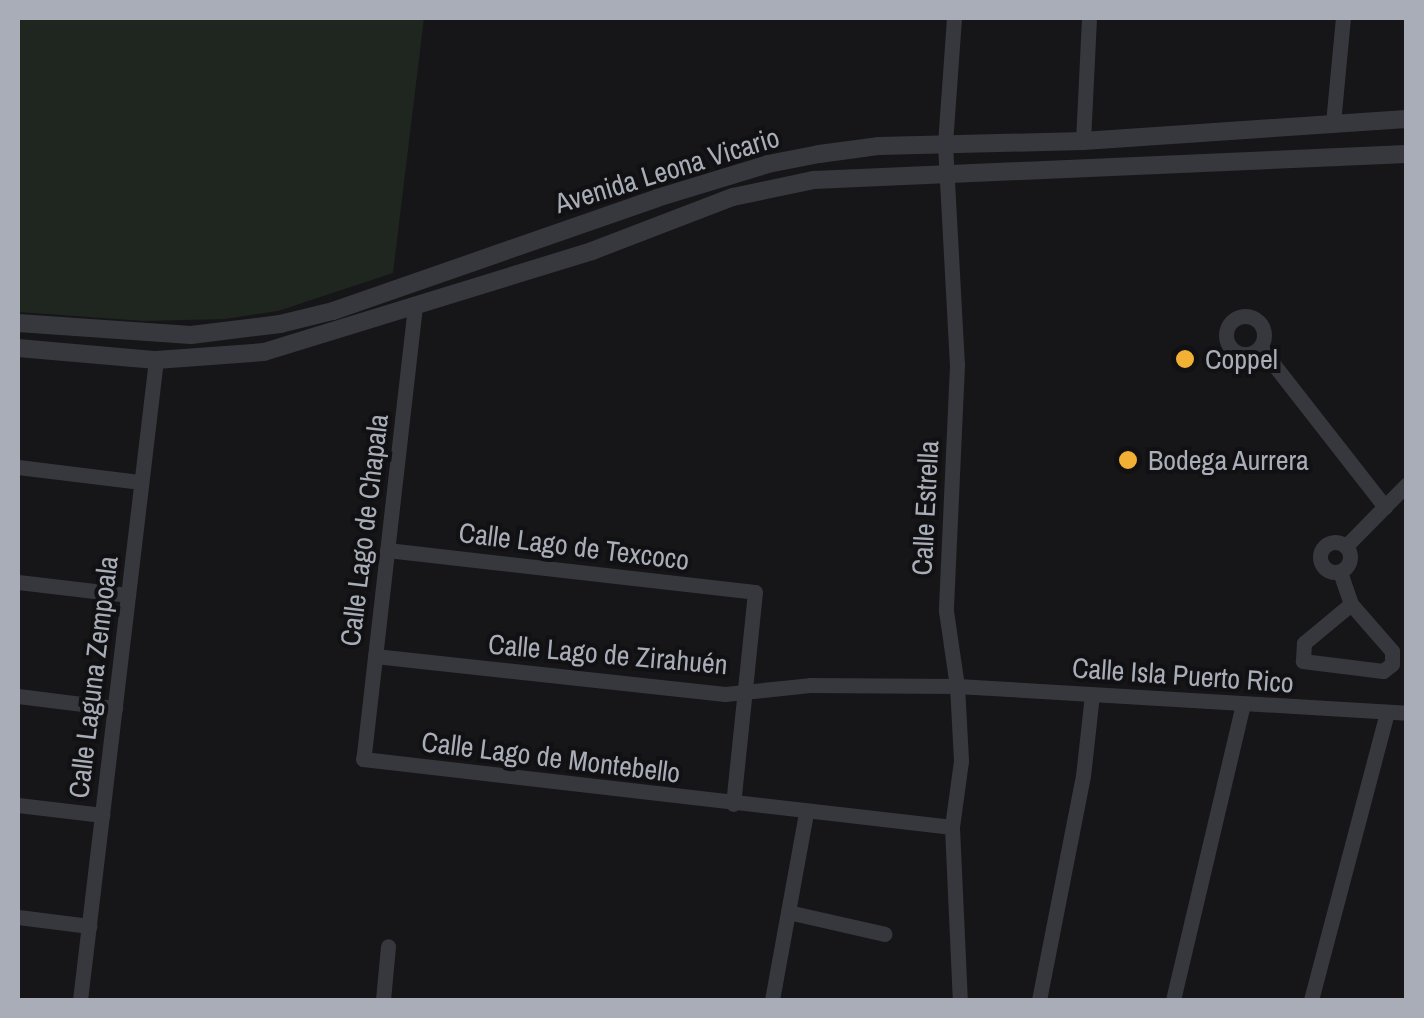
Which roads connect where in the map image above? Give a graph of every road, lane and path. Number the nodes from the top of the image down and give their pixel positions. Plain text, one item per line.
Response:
1 (954, 18) edge
2 (1089, 18) edge
3 (1343, 18) edge
4 (1406, 119) edge
5 (1332, 123) junction
6 (1083, 141) junction
7 (944, 144) junction
8 (1406, 154) edge
9 (946, 173) junction
10 (415, 306) junction
11 (18, 323) edge
12 (1260, 347) dead end
13 (18, 348) edge
14 (156, 360) junction
15 (18, 466) edge
16 (142, 482) junction
17 (1406, 485) edge
18 (1385, 507) junction
19 (1346, 546) junction
20 (387, 550) junction
21 (1340, 572) junction
22 (18, 582) edge
23 (128, 594) junction
24 (1351, 604) junction
25 (375, 656) junction
26 (957, 686) junction
27 (746, 690) junction
28 (1092, 694) junction
29 (18, 696) edge
30 (1243, 704) junction
31 (115, 708) junction
32 (1387, 712) junction
33 (1406, 713) edge
34 (363, 759) joint
35 (732, 804) junction
36 (18, 805) edge
37 (806, 813) junction
38 (102, 815) junction
39 (952, 827) junction
40 (788, 912) junction
41 (18, 917) edge
42 (89, 926) junction
43 (885, 934) dead end
44 (388, 946) dead end
45 (80, 1000) edge
46 (383, 1000) edge
47 (772, 1000) edge
48 (960, 1000) edge
49 (1038, 1000) edge
50 (1173, 1000) edge
51 (1312, 1000) edge

1 - 7 street, Calle Estrella
2 - 6 street
3 - 5 street
4 - 5 street, Avenida Leona Vicario
5 - 6 street, Avenida Leona Vicario
6 - 7 street, Avenida Leona Vicario
7 - 9 street, Calle Estrella
7 - 11 street, Avenida Leona Vicario
8 - 9 street, Avenida Leona Vicario
9 - 10 street, Avenida Leona Vicario
9 - 26 street, Calle Estrella
10 - 14 street, Avenida Leona Vicario
10 - 20 street, Calle Lago de Chapala
12 - 18 street
13 - 14 street, Avenida Leona Vicario
14 - 16 street, Calle Laguna Zempoala
15 - 16 street
16 - 23 street, Calle Laguna Zempoala
17 - 18 street
18 - 19 street
19 - 21 street
19 - 21 street
20 - 25 street, Calle Lago de Chapala
20 - 27 street, Calle Lago de Texcoco
21 - 24 street
22 - 23 street
23 - 31 street, Calle Laguna Zempoala
24 - 24 street
25 - 27 street, Calle Lago de Zirahuén
25 - 34 street, Calle Lago de Chapala
26 - 27 street, Calle Lago de Zirahuén
26 - 28 street, Calle Isla Puerto Rico
26 - 39 street, Calle Estrella
27 - 35 street
28 - 30 street, Calle Isla Puerto Rico
28 - 49 street
29 - 31 street
30 - 32 street, Calle Isla Puerto Rico
30 - 50 street
31 - 38 street, Calle Laguna Zempoala
32 - 33 street, Calle Isla Puerto Rico
32 - 51 street
34 - 35 street, Calle Lago de Montebello
35 - 37 street, Calle Lago de Montebello
36 - 38 street
37 - 39 street, Calle Lago de Montebello
37 - 40 street
38 - 42 street, Calle Laguna Zempoala
39 - 48 street, Calle Estrella
40 - 43 street
40 - 47 street
41 - 42 street
42 - 45 street, Calle Laguna Zempoala
44 - 46 street

